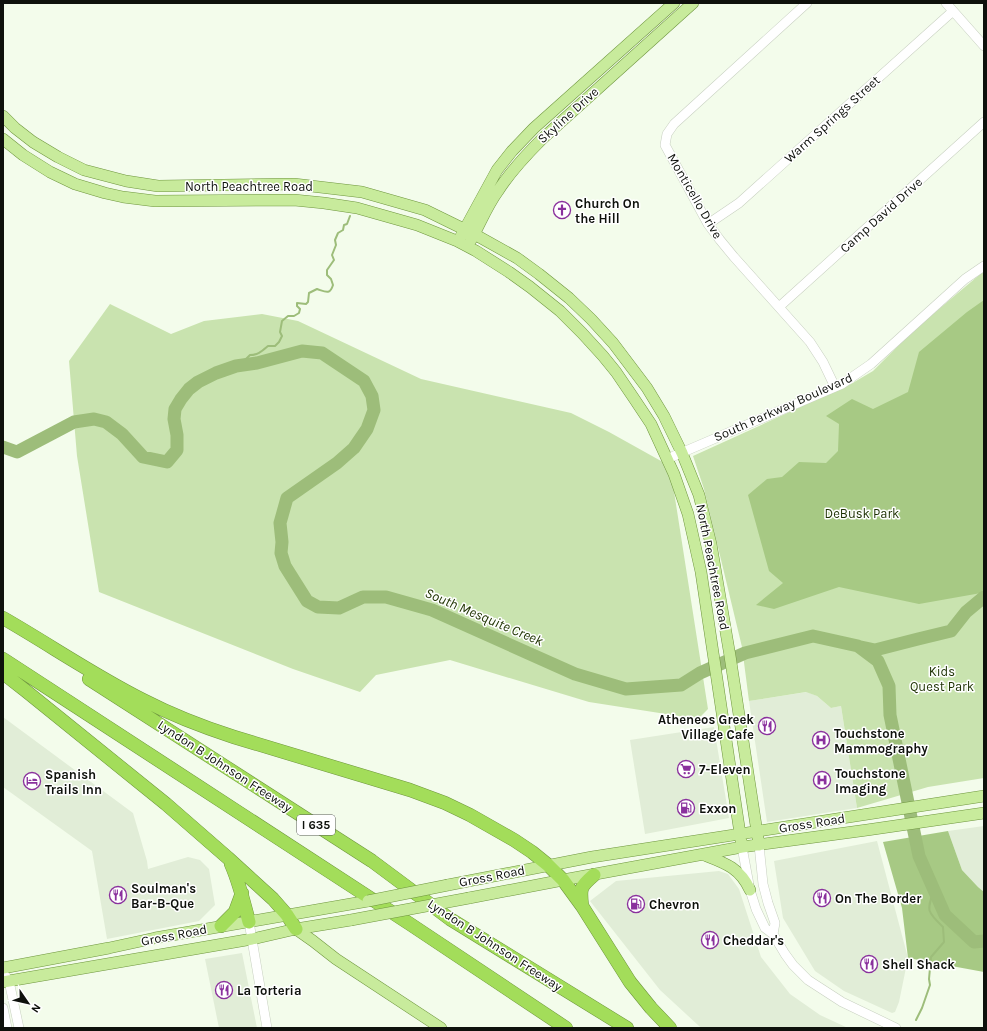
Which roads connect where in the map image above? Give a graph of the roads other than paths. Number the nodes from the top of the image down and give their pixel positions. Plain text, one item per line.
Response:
1 (674, 3) edge
2 (693, 3) edge
3 (807, 3) edge
4 (946, 3) edge
5 (953, 11) junction
6 (984, 46) edge
7 (3, 116) edge
8 (984, 122) edge
9 (3, 139) edge
10 (294, 184) junction
11 (294, 200) junction
12 (708, 224) junction
13 (464, 229) junction
14 (474, 234) junction
15 (457, 241) junction
16 (468, 247) junction
17 (984, 266) edge
18 (779, 307) junction
19 (835, 387) junction
20 (682, 453) junction
21 (667, 459) junction
22 (3, 618) edge
23 (3, 623) edge
24 (3, 659) edge
25 (3, 673) edge
26 (741, 725) junction
27 (724, 726) junction
28 (982, 797) edge
29 (982, 813) edge
30 (854, 817) junction
31 (756, 832) junction
32 (856, 832) junction
33 (740, 834) junction
34 (758, 845) junction
35 (742, 847) junction
36 (630, 851) junction
37 (704, 854) junction
38 (228, 858) junction
39 (548, 865) junction
40 (633, 867) junction
41 (594, 874) junction
42 (563, 880) junction
43 (750, 890) junction
44 (242, 893) junction
45 (582, 906) junction
46 (287, 915) junction
47 (249, 922) junction
48 (222, 926) junction
49 (296, 929) junction
50 (773, 934) junction
51 (252, 939) junction
52 (109, 948) junction
53 (111, 963) junction
54 (3, 968) edge
55 (5, 979) edge
56 (3, 1008) edge
57 (7, 1028) edge
58 (19, 1028) edge
59 (267, 1028) edge
60 (441, 1028) edge
61 (566, 1028) edge
62 (627, 1028) edge
63 (670, 1028) edge
64 (896, 1028) edge

1 - 13 main road, Skyline Drive
2 - 14 main road, Skyline Drive
3 - 12 street, Monticello Drive
4 - 5 street
5 - 6 street
5 - 12 street, Warm Springs Street
7 - 10 main road, North Peachtree Road
8 - 18 street, Camp David Drive
9 - 11 main road, North Peachtree Road
10 - 11 main road
10 - 13 main road, North Peachtree Road
11 - 15 main road, North Peachtree Road
12 - 18 street, Monticello Drive
13 - 14 main road, North Peachtree Road
13 - 15 main road, Skyline Drive
14 - 16 main road, Skyline Drive
14 - 20 main road, North Peachtree Road
15 - 16 main road, North Peachtree Road
16 - 21 main road, North Peachtree Road
17 - 19 street, South Parkway Boulevard
18 - 19 street, Monticello Drive
19 - 20 street, South Parkway Boulevard
20 - 21 street, South Parkway Boulevard
20 - 26 main road, North Peachtree Road
21 - 27 main road, North Peachtree Road
22 - 39 highway
23 - 62 highway, Lyndon B Johnson Freeway / I 635
24 - 61 highway, I 635
25 - 38 highway
26 - 27 main road
26 - 31 main road, North Peachtree Road
27 - 33 main road, North Peachtree Road
28 - 29 main road
28 - 30 main road, Gross Road
29 - 32 main road, Gross Road
30 - 31 main road, Gross Road
30 - 32 main road
31 - 33 main road, Gross Road
31 - 34 main road, North Peachtree Road
32 - 34 main road, Gross Road
33 - 35 main road, North Peachtree Road
33 - 36 main road, Gross Road
34 - 35 main road, Gross Road
34 - 50 street, North Peachtree Road
35 - 37 main road, Gross Road
35 - 43 street, North Peachtree Road
36 - 39 main road, Gross Road
36 - 40 main road
37 - 40 main road, Gross Road
37 - 43 main road
38 - 44 highway
38 - 46 highway
39 - 42 highway
39 - 46 main road, Gross Road, bridge
40 - 41 main road, Gross Road
41 - 42 main road, Gross Road
41 - 45 highway
42 - 45 highway
42 - 49 main road, Gross Road, bridge
43 - 50 street, North Peachtree Road
44 - 47 highway
44 - 48 highway
45 - 63 highway
46 - 47 main road, Gross Road
46 - 49 highway
47 - 48 main road, Gross Road
47 - 51 street
48 - 52 main road, Gross Road
49 - 51 main road, Gross Road
49 - 60 main road
50 - 64 street, North Peachtree Road
51 - 53 main road, Gross Road
51 - 59 street
52 - 53 main road
52 - 54 main road, Gross Road
53 - 55 main road, Gross Road
55 - 58 street
56 - 57 street

